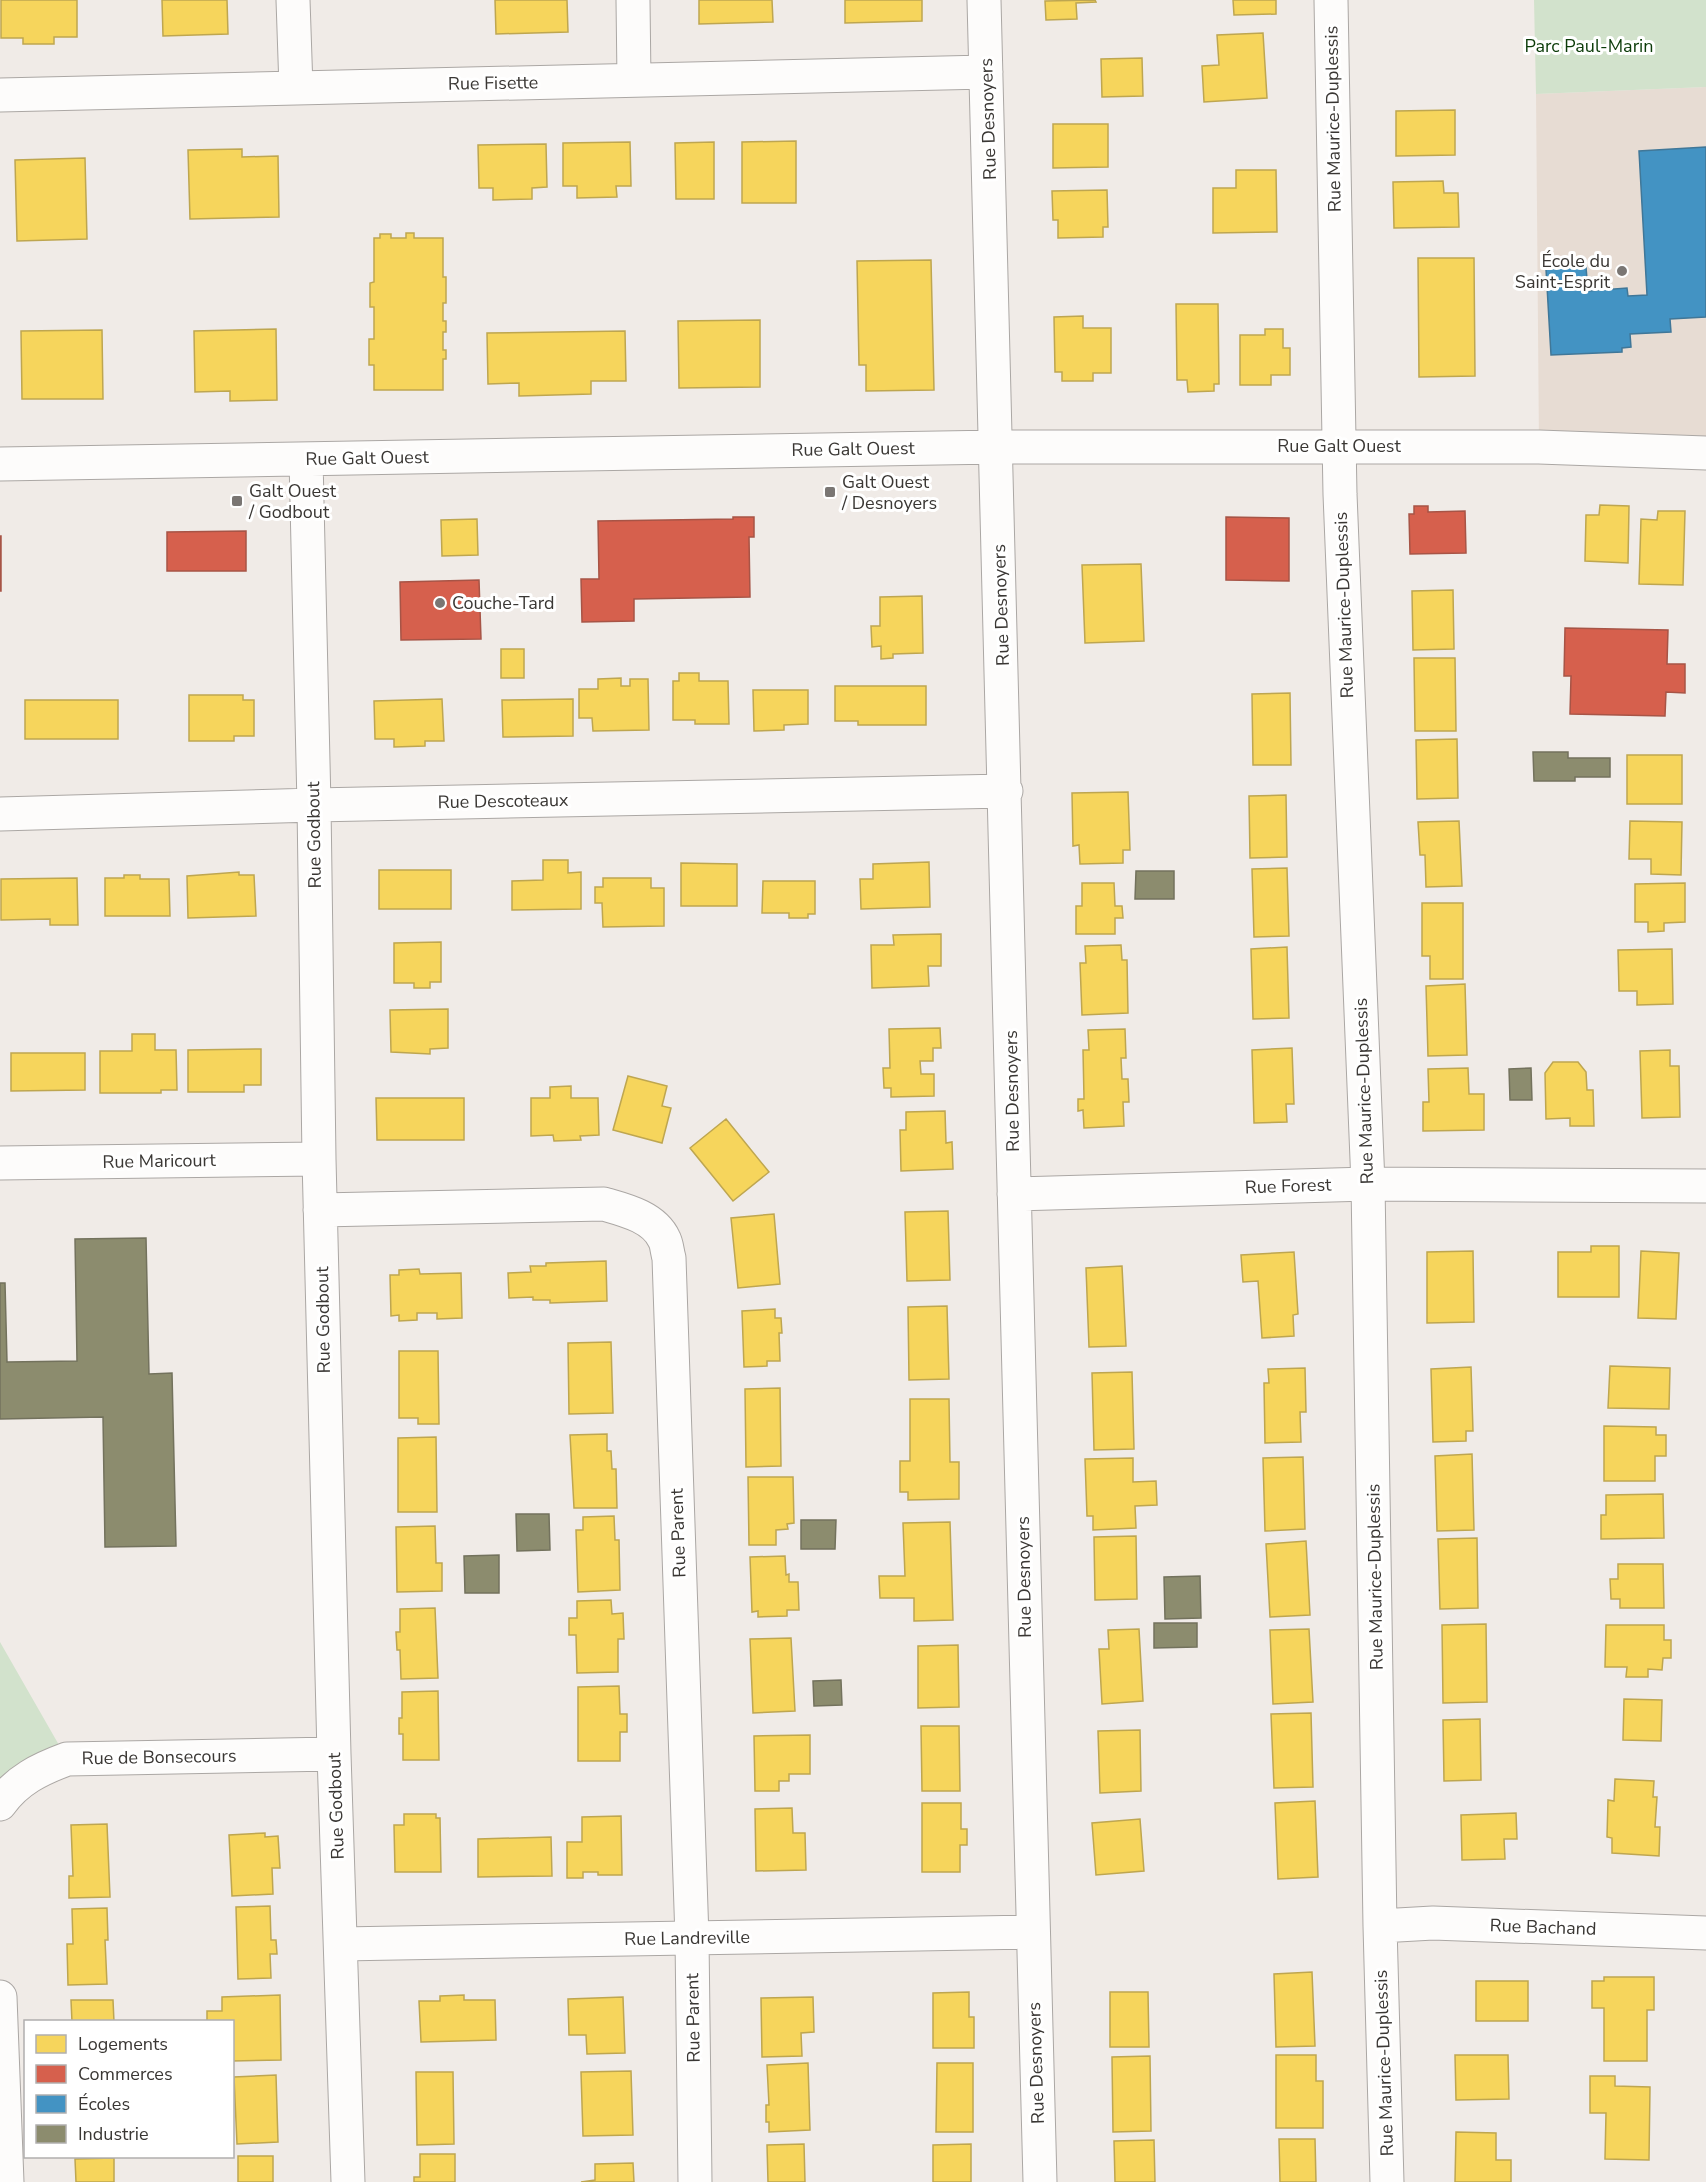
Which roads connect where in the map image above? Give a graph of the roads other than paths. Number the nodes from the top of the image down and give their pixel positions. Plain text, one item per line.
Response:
1 (293, 0) edge
2 (633, 0) edge
3 (984, 0) edge
4 (1331, 0) edge
5 (986, 72) junction
6 (634, 80) junction
7 (296, 88) junction
8 (0, 95) edge
9 (1339, 446) junction
10 (998, 447) junction
11 (1706, 453) edge
12 (306, 459) junction
13 (0, 464) edge
14 (1006, 791) junction
15 (314, 805) junction
16 (0, 814) edge
17 (319, 1159) junction
18 (0, 1163) edge
19 (1368, 1184) junction
20 (1706, 1186) edge
21 (1014, 1194) junction
22 (320, 1210) junction
23 (334, 1754) junction
24 (0, 1804) edge
25 (1380, 1926) junction
26 (1032, 1932) junction
27 (1706, 1933) edge
28 (692, 1938) junction
29 (341, 1944) junction
30 (0, 1997) edge
31 (8, 2182) edge
32 (348, 2182) edge
33 (695, 2182) edge
34 (1040, 2182) edge
35 (1387, 2182) edge

1 - 7 street
2 - 6 street
3 - 5 street, Rue Desnoyers
4 - 9 street, Rue Maurice-Duplessis
5 - 6 street, Rue Fisette
5 - 10 street, Rue Desnoyers
6 - 7 street, Rue Fisette
7 - 8 street, Rue Fisette
9 - 10 street, Rue Galt Ouest
9 - 11 street, Rue Galt Ouest
9 - 19 street, Rue Maurice-Duplessis
10 - 12 street, Rue Galt Ouest
10 - 14 street, Rue Desnoyers
12 - 13 street, Rue Galt Ouest
12 - 15 street, Rue Godbout
14 - 15 street, Rue Descoteaux
14 - 21 street, Rue Desnoyers
15 - 16 street, Rue Descoteaux
15 - 17 street, Rue Godbout
17 - 18 street, Rue Maricourt
17 - 22 street, Rue Godbout
19 - 20 street, Rue Forest
19 - 21 street, Rue Forest
19 - 25 street, Rue Maurice-Duplessis
21 - 26 street, Rue Desnoyers
22 - 23 street, Rue Godbout
22 - 28 street, Rue Parent
23 - 24 street, Rue de Bonsecours
23 - 29 street, Rue Godbout
25 - 27 street, Rue Bachand
25 - 35 street, Rue Maurice-Duplessis
26 - 28 street, Rue Landreville
26 - 34 street, Rue Desnoyers
28 - 29 street, Rue Landreville
28 - 33 street, Rue Parent
29 - 32 street, Rue Godbout
30 - 31 street

